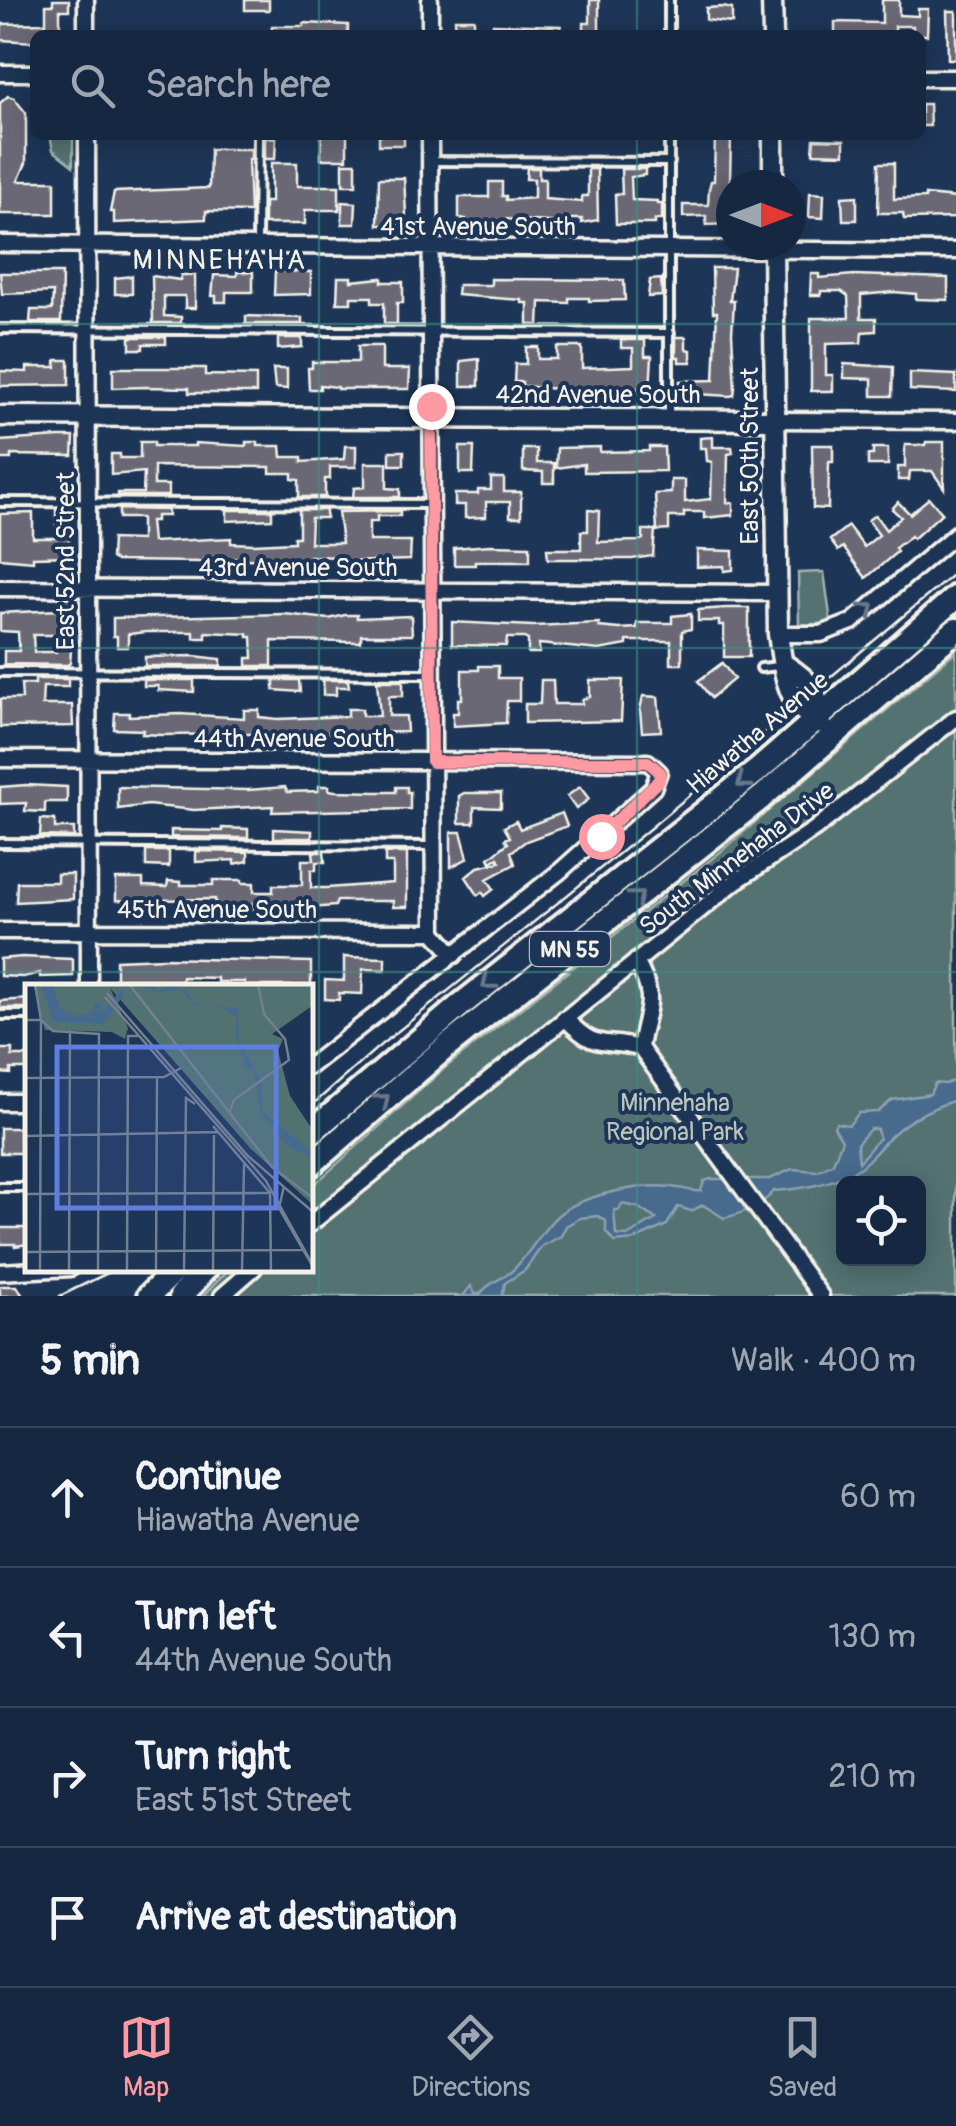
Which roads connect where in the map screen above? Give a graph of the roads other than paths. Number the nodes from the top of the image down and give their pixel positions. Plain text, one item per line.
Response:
1 (86, 0) edge
2 (430, 0) edge
3 (668, 0) edge
4 (772, 0) edge
5 (86, 30) edge
6 (430, 30) edge
7 (669, 30) edge
8 (773, 30) edge
9 (0, 72) edge
10 (30, 73) edge
11 (926, 78) edge
12 (956, 78) edge
13 (86, 140) edge
14 (258, 140) edge
15 (430, 140) edge
16 (670, 140) edge
17 (773, 140) edge
18 (430, 161) junction
19 (670, 162) junction
20 (773, 170) edge
21 (0, 244) edge
22 (87, 245) junction
23 (257, 247) junction
24 (430, 247) junction
25 (806, 249) edge
26 (716, 250) edge
27 (670, 251) junction
28 (956, 251) edge
29 (773, 260) edge
30 (0, 328) edge
31 (88, 329) junction
32 (430, 332) junction
33 (670, 333) junction
34 (0, 416) edge
35 (88, 417) junction
36 (431, 418) junction
37 (669, 419) junction
38 (774, 420) junction
39 (956, 421) edge
40 (0, 502) edge
41 (88, 502) junction
42 (431, 504) junction
43 (956, 534) edge
44 (0, 588) edge
45 (88, 588) junction
46 (432, 590) junction
47 (775, 592) junction
48 (956, 597) edge
49 (956, 630) edge
50 (778, 634) junction
51 (786, 665) junction
52 (761, 668) dead end
53 (0, 672) edge
54 (88, 672) junction
55 (432, 674) junction
56 (770, 677) dead end
57 (956, 718) edge
58 (825, 728) junction
59 (0, 759) edge
60 (89, 759) junction
61 (432, 762) junction
62 (648, 762) joint
63 (0, 843) edge
64 (89, 843) junction
65 (432, 846) junction
66 (0, 931) edge
67 (89, 932) junction
68 (434, 932) junction
69 (454, 955) junction
70 (636, 961) junction
71 (89, 984) edge
72 (565, 1018) junction
73 (640, 1048) junction
74 (312, 1064) edge
75 (312, 1131) edge
76 (312, 1163) edge
77 (312, 1222) edge
78 (25, 1271) edge
79 (174, 1271) edge
80 (203, 1271) edge
81 (251, 1271) edge
82 (0, 1272) edge
83 (149, 1296) edge
84 (181, 1296) edge
85 (222, 1296) edge
86 (821, 1296) edge

1 - 5 street
2 - 6 street
3 - 7 lane
4 - 8 street
9 - 10 street
11 - 12 street
13 - 22 street, East 52nd Street
14 - 23 lane
15 - 18 street
16 - 19 lane
17 - 20 street
18 - 19 lane
18 - 24 street
19 - 27 lane
21 - 22 street, 41st Avenue South
22 - 23 street, 41st Avenue South
22 - 31 street, East 52nd Street
23 - 24 street, 41st Avenue South
24 - 27 street, 41st Avenue South
24 - 32 street
25 - 28 street, 41st Avenue South
26 - 27 street, 41st Avenue South
27 - 33 lane
29 - 38 street, East 50th Street
30 - 31 lane
31 - 32 lane
31 - 35 street, East 52nd Street
32 - 33 lane
32 - 36 street
33 - 37 lane
34 - 35 street, 42nd Avenue South
35 - 36 street, 42nd Avenue South
35 - 41 street, East 52nd Street
36 - 37 street, 42nd Avenue South
36 - 42 street
37 - 38 street, 42nd Avenue South
38 - 39 street, 42nd Avenue South
38 - 47 street, East 50th Street
40 - 41 lane
41 - 42 lane
41 - 45 street, East 52nd Street
42 - 46 street
50 -> 43 street, Hiawatha Avenue
44 - 45 street, 43rd Avenue South
45 - 46 street, 43rd Avenue South
45 - 54 street, East 52nd Street
46 - 47 street, 43rd Avenue South
46 - 55 street
47 - 50 street, East 50th Street
48 - 58 highway, Hiawatha Avenue / MN 55
49 - 58 highway, Hiawatha Avenue / MN 55
50 - 51 street, East 50th Street
51 - 52 lane
51 - 56 lane
51 - 58 street, East 50th Street
53 - 54 lane
54 - 55 lane
54 - 60 street, East 52nd Street
55 - 61 street
57 - 70 street, South Minnehaha Drive
58 -> 75 highway, Hiawatha Avenue / MN 55
76 -> 58 highway, Hiawatha Avenue / MN 55
59 - 60 street, 44th Avenue South
60 - 61 street, 44th Avenue South
60 - 64 street, East 52nd Street
61 - 62 street, 44th Avenue South
61 - 65 street
62 - 69 street, Hiawatha Avenue
63 - 64 lane
64 - 65 lane
64 - 67 street, East 52nd Street
65 - 68 street
66 - 67 street, 45th Avenue South
67 - 68 street, 45th Avenue South
67 - 71 street, East 52nd Street
68 - 69 street
69 - 74 street, Hiawatha Avenue
70 - 72 street, South Minnehaha Drive
70 - 73 street
72 - 73 street
72 - 77 street, South Minnehaha Drive
73 - 86 street
78 - 82 street
79 - 83 highway
80 - 84 highway
81 - 85 street

